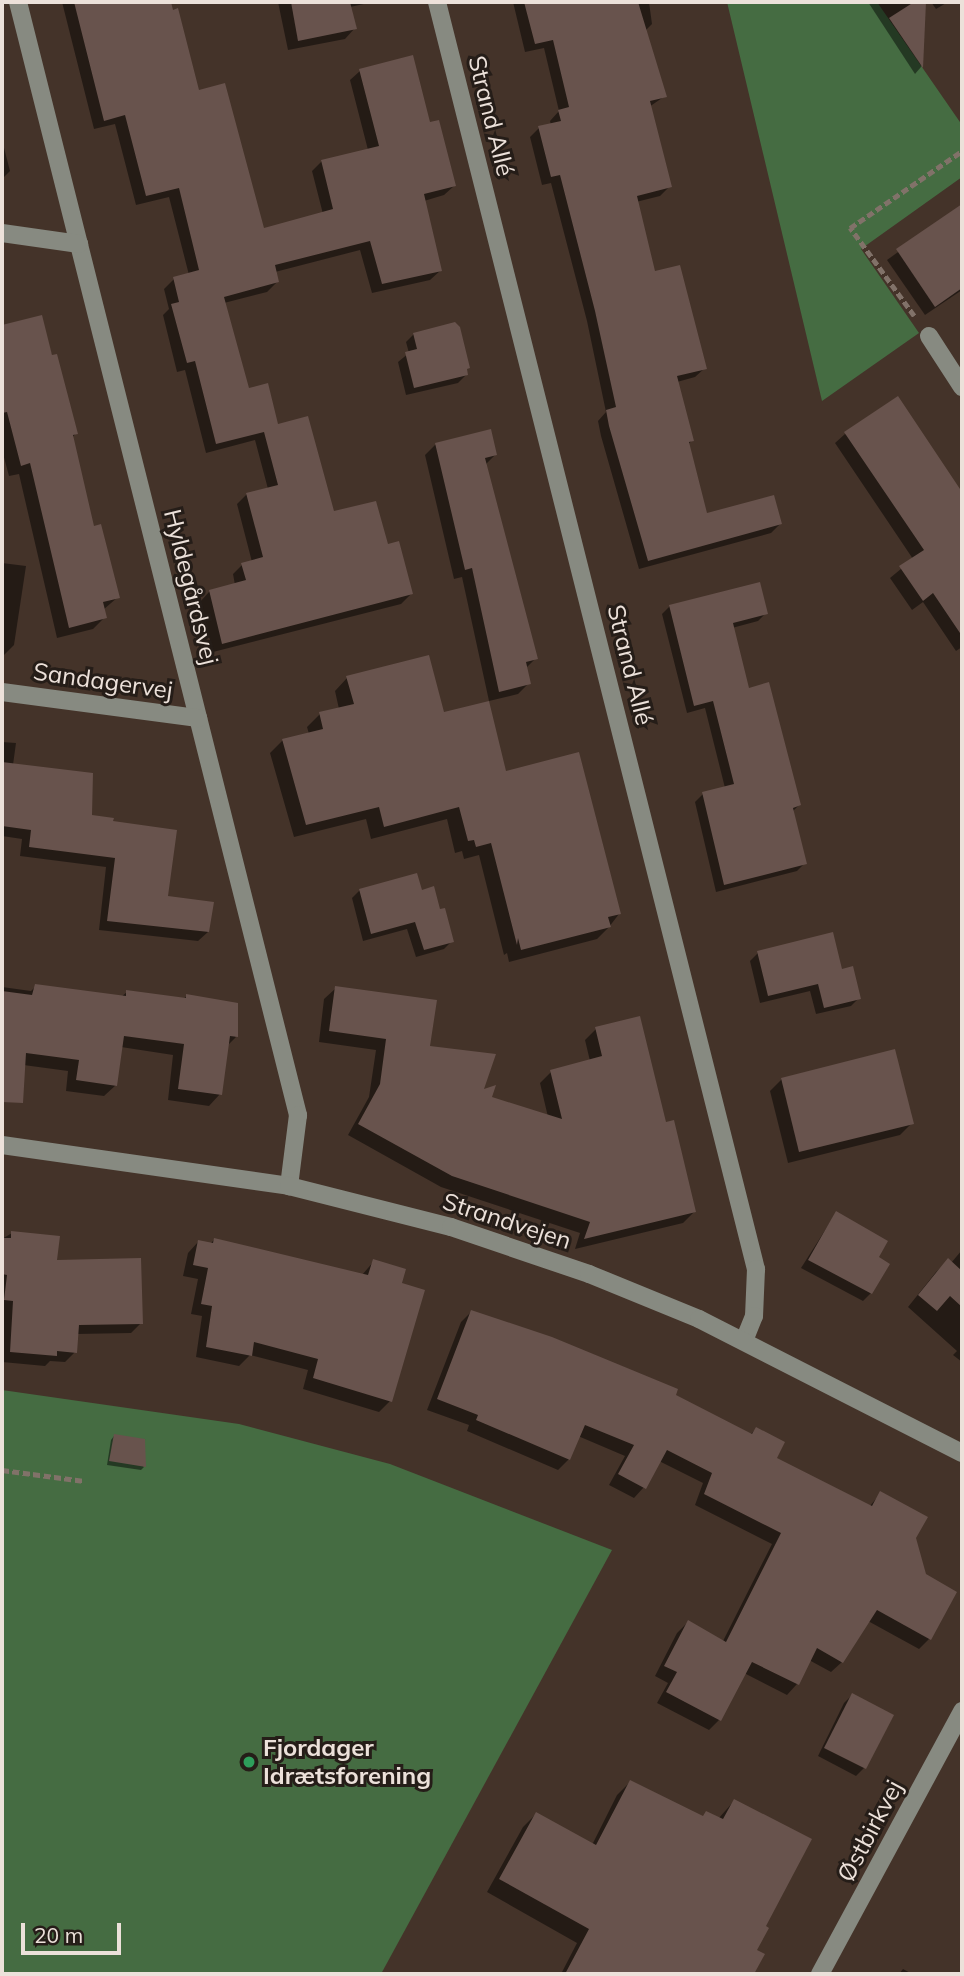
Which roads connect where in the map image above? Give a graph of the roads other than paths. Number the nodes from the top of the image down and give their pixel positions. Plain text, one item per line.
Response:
1 (18, 2) edge
2 (437, 2) edge
3 (2, 233) edge
4 (79, 244) junction
5 (929, 337) road end
6 (962, 387) edge
7 (2, 692) edge
8 (198, 718) junction
9 (2, 1145) edge
10 (289, 1186) junction
11 (744, 1342) junction
12 (962, 1453) edge
13 (962, 1711) edge
14 (820, 1974) edge

1 - 4 street, Hyldegårdsvej
2 - 11 street, Strand Allé
3 - 4 street
4 - 8 street, Hyldegårdsvej
5 - 6 street
7 - 8 street, Sandagervej
8 - 10 street, Hyldegårdsvej
9 - 10 street, Strandvejen
10 - 11 street, Strandvejen
11 - 12 street, Strandvejen
13 - 14 street, Østbirkvej

